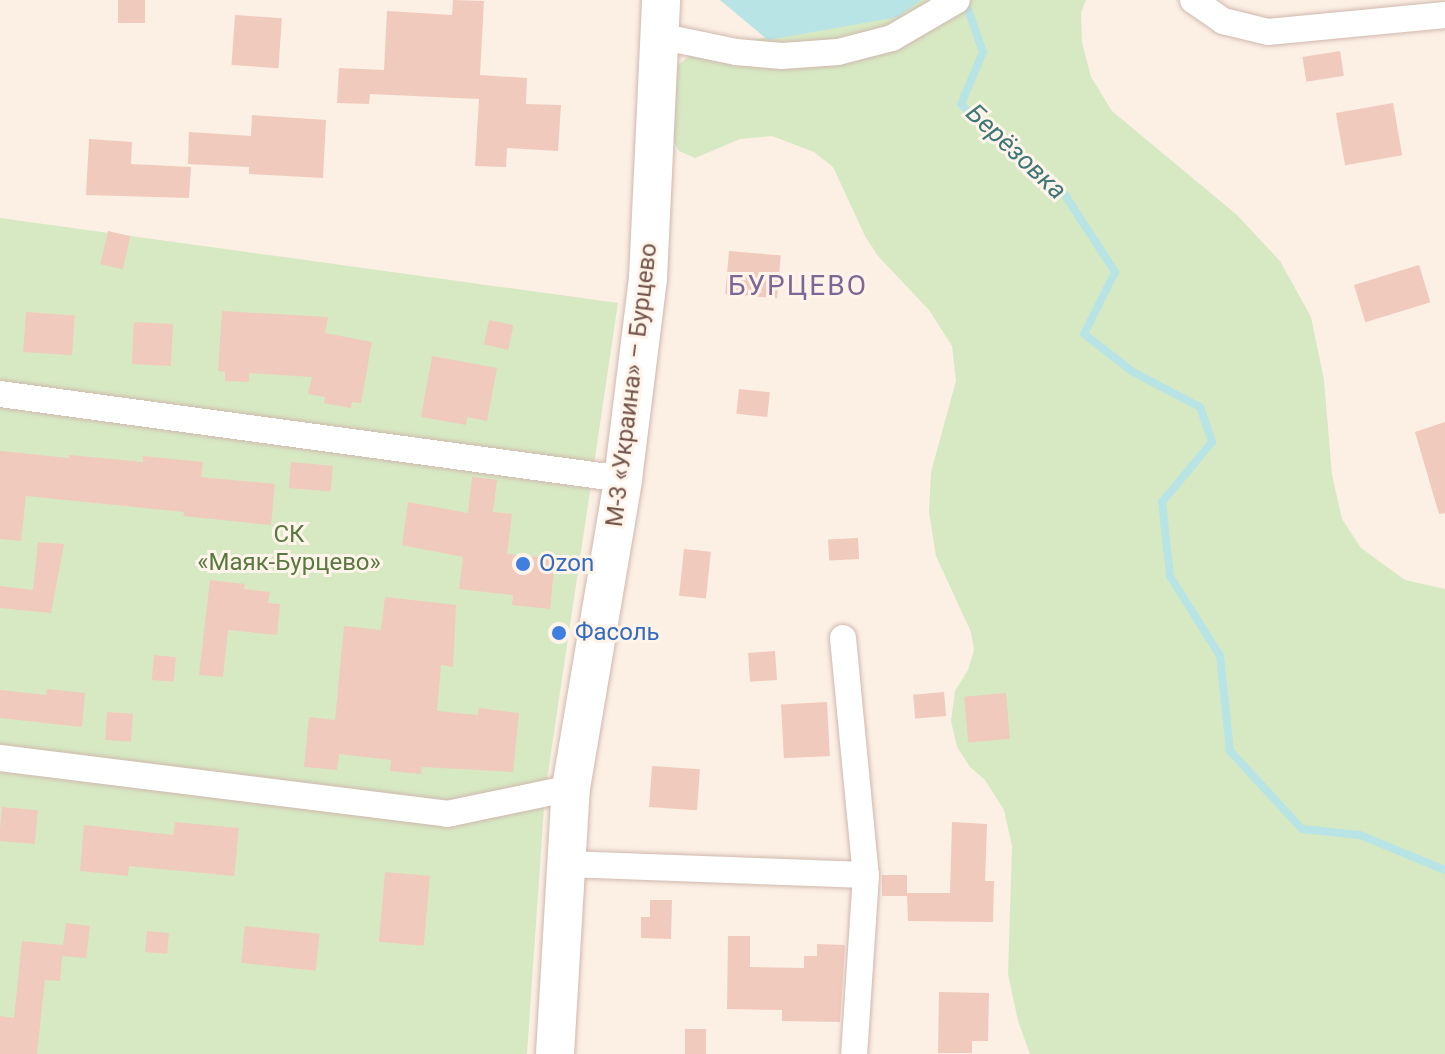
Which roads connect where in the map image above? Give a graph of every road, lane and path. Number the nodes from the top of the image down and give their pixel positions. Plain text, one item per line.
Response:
1 (957, 0) edge
2 (1193, 0) edge
3 (1445, 15) edge
4 (660, 18) edge
5 (0, 394) edge
6 (623, 479) junction
7 (843, 638) dead end
8 (0, 758) edge
9 (571, 788) junction
10 (566, 864) junction
11 (866, 875) junction
12 (555, 1054) edge
13 (854, 1054) edge

1 - 4 street
2 - 3 street
4 - 6 street, М-3 «Украина» – Бурцево
5 - 6 street
6 - 9 street, М-3 «Украина» – Бурцево
7 - 11 street
8 - 9 street
9 - 10 street, М-3 «Украина» – Бурцево
10 - 11 street
10 - 12 street, М-3 «Украина» – Бурцево
11 - 13 street

